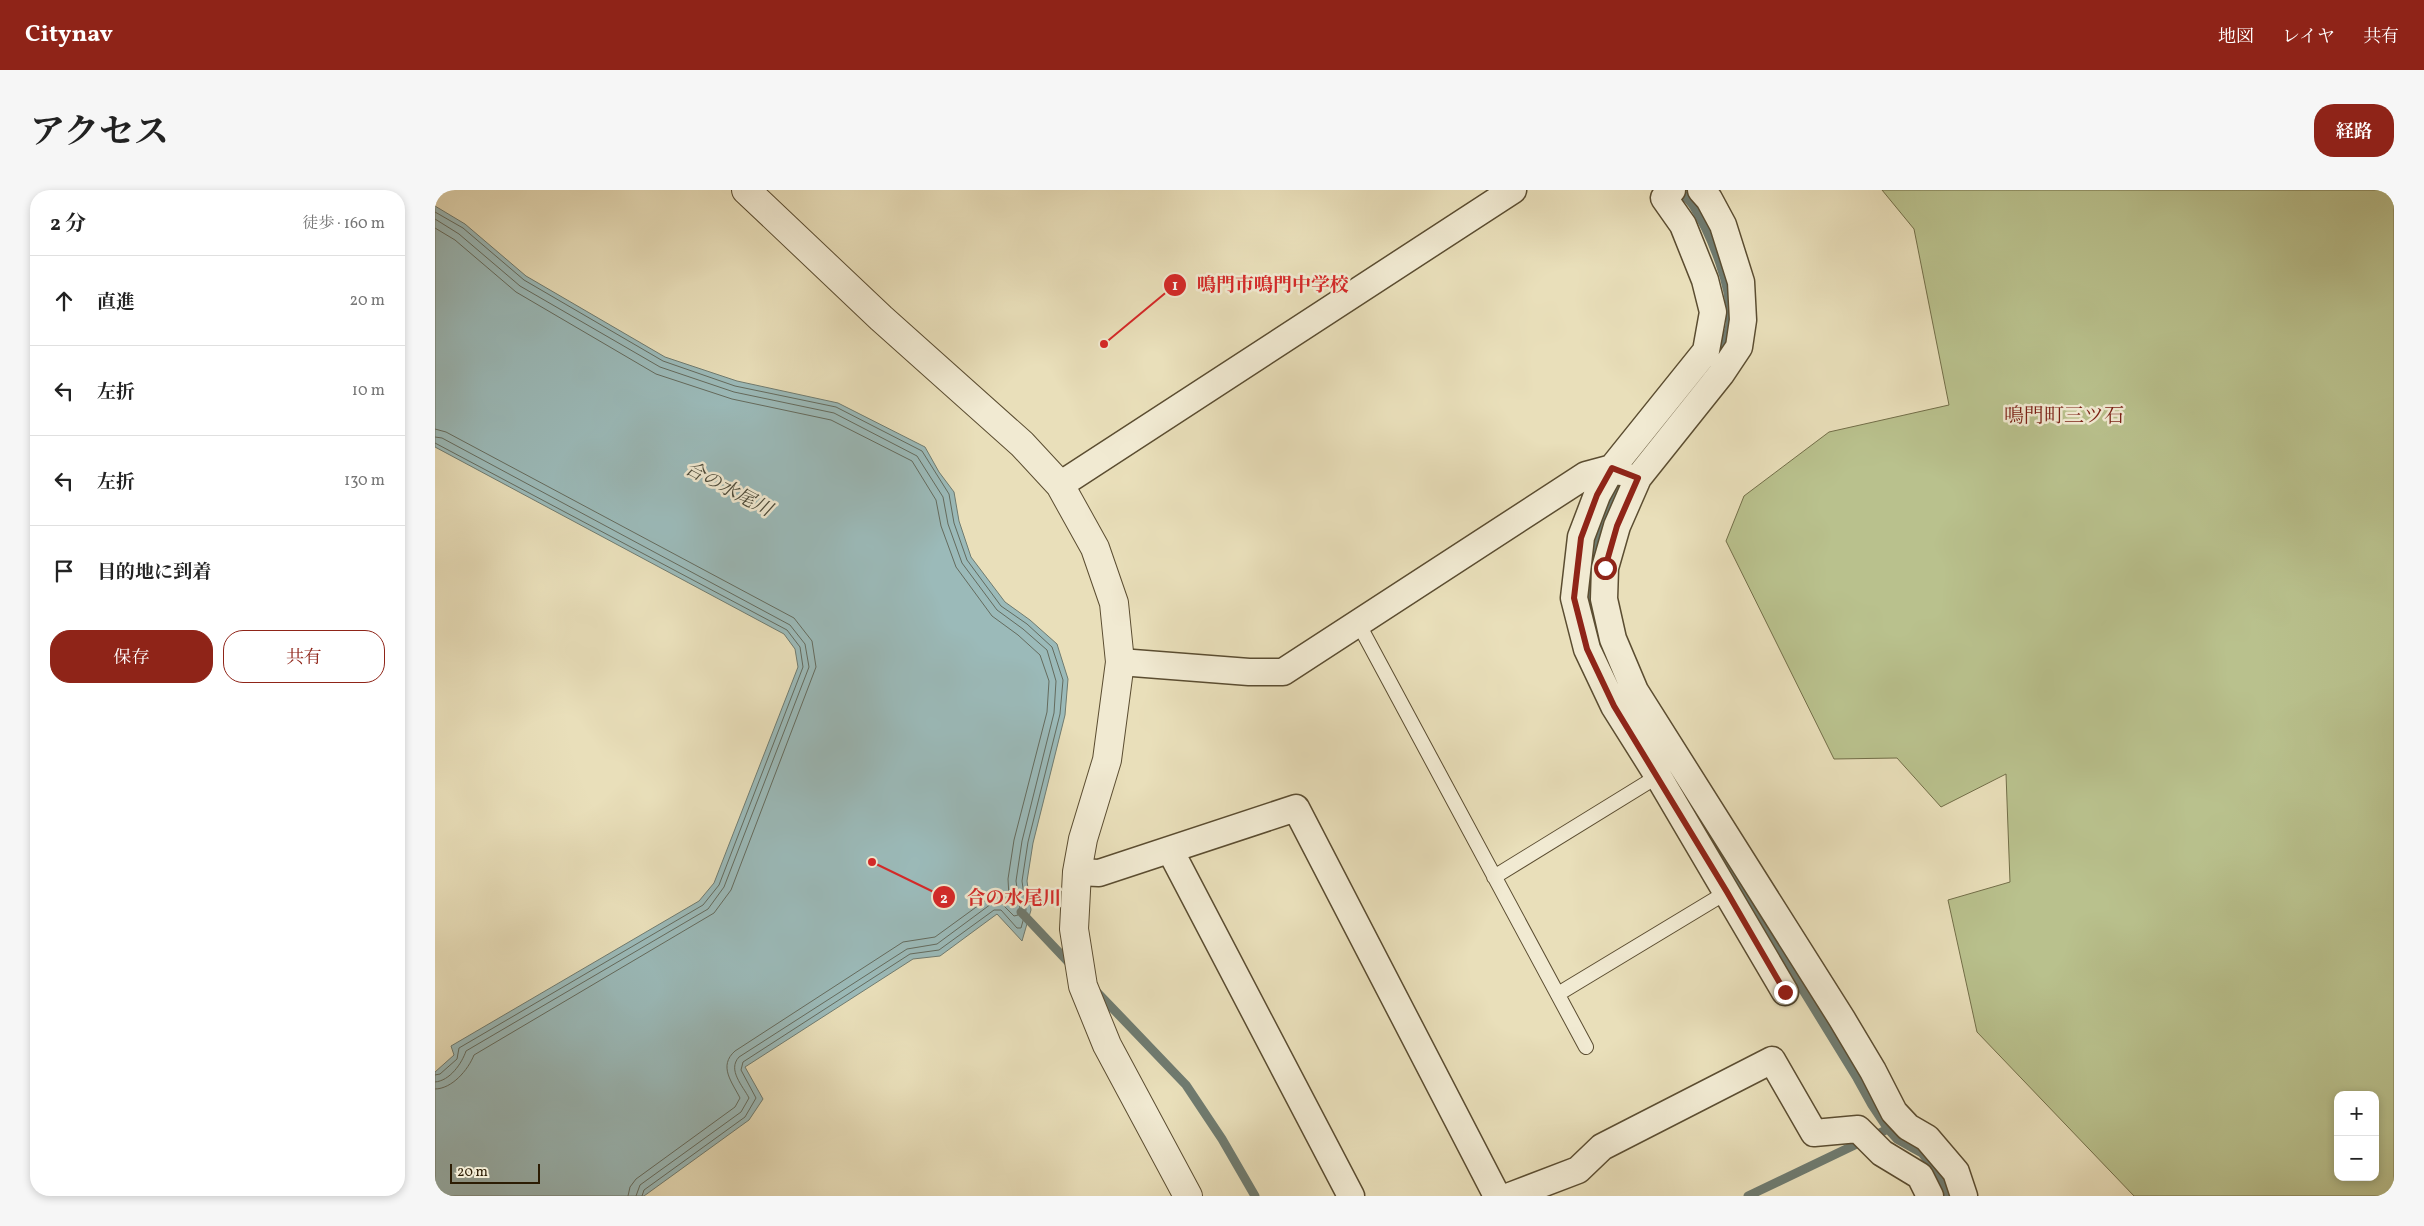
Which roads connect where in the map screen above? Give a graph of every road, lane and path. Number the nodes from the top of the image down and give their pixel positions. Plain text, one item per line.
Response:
1 (746, 190) edge
2 (1513, 190) edge
3 (1672, 190) edge
4 (1701, 190) edge
5 (1612, 468) junction
6 (1638, 478) junction
7 (1060, 485) junction
8 (1357, 622) junction
9 (1120, 662) junction
10 (1658, 776) junction
11 (1170, 850) junction
12 (1077, 872) junction
13 (1494, 878) junction
14 (1727, 892) junction
15 (1785, 992) dead end
16 (1557, 994) junction
17 (1586, 1047) dead end
18 (1188, 1196) edge
19 (1351, 1196) edge
20 (1497, 1196) edge
21 (1510, 1196) edge
22 (1930, 1196) edge
23 (1964, 1196) edge

1 - 7 street
2 - 7 street
3 - 5 street
4 - 6 street
5 - 6 street
5 - 8 street
5 - 10 street
6 - 23 street
7 - 9 street
8 - 9 street
8 - 13 lane
9 - 12 street
10 - 13 lane
10 - 14 street
11 - 12 street
11 - 19 street
11 - 20 street
12 - 18 street
13 - 16 lane
14 - 15 street
14 - 16 lane
16 - 17 lane
21 - 22 street

